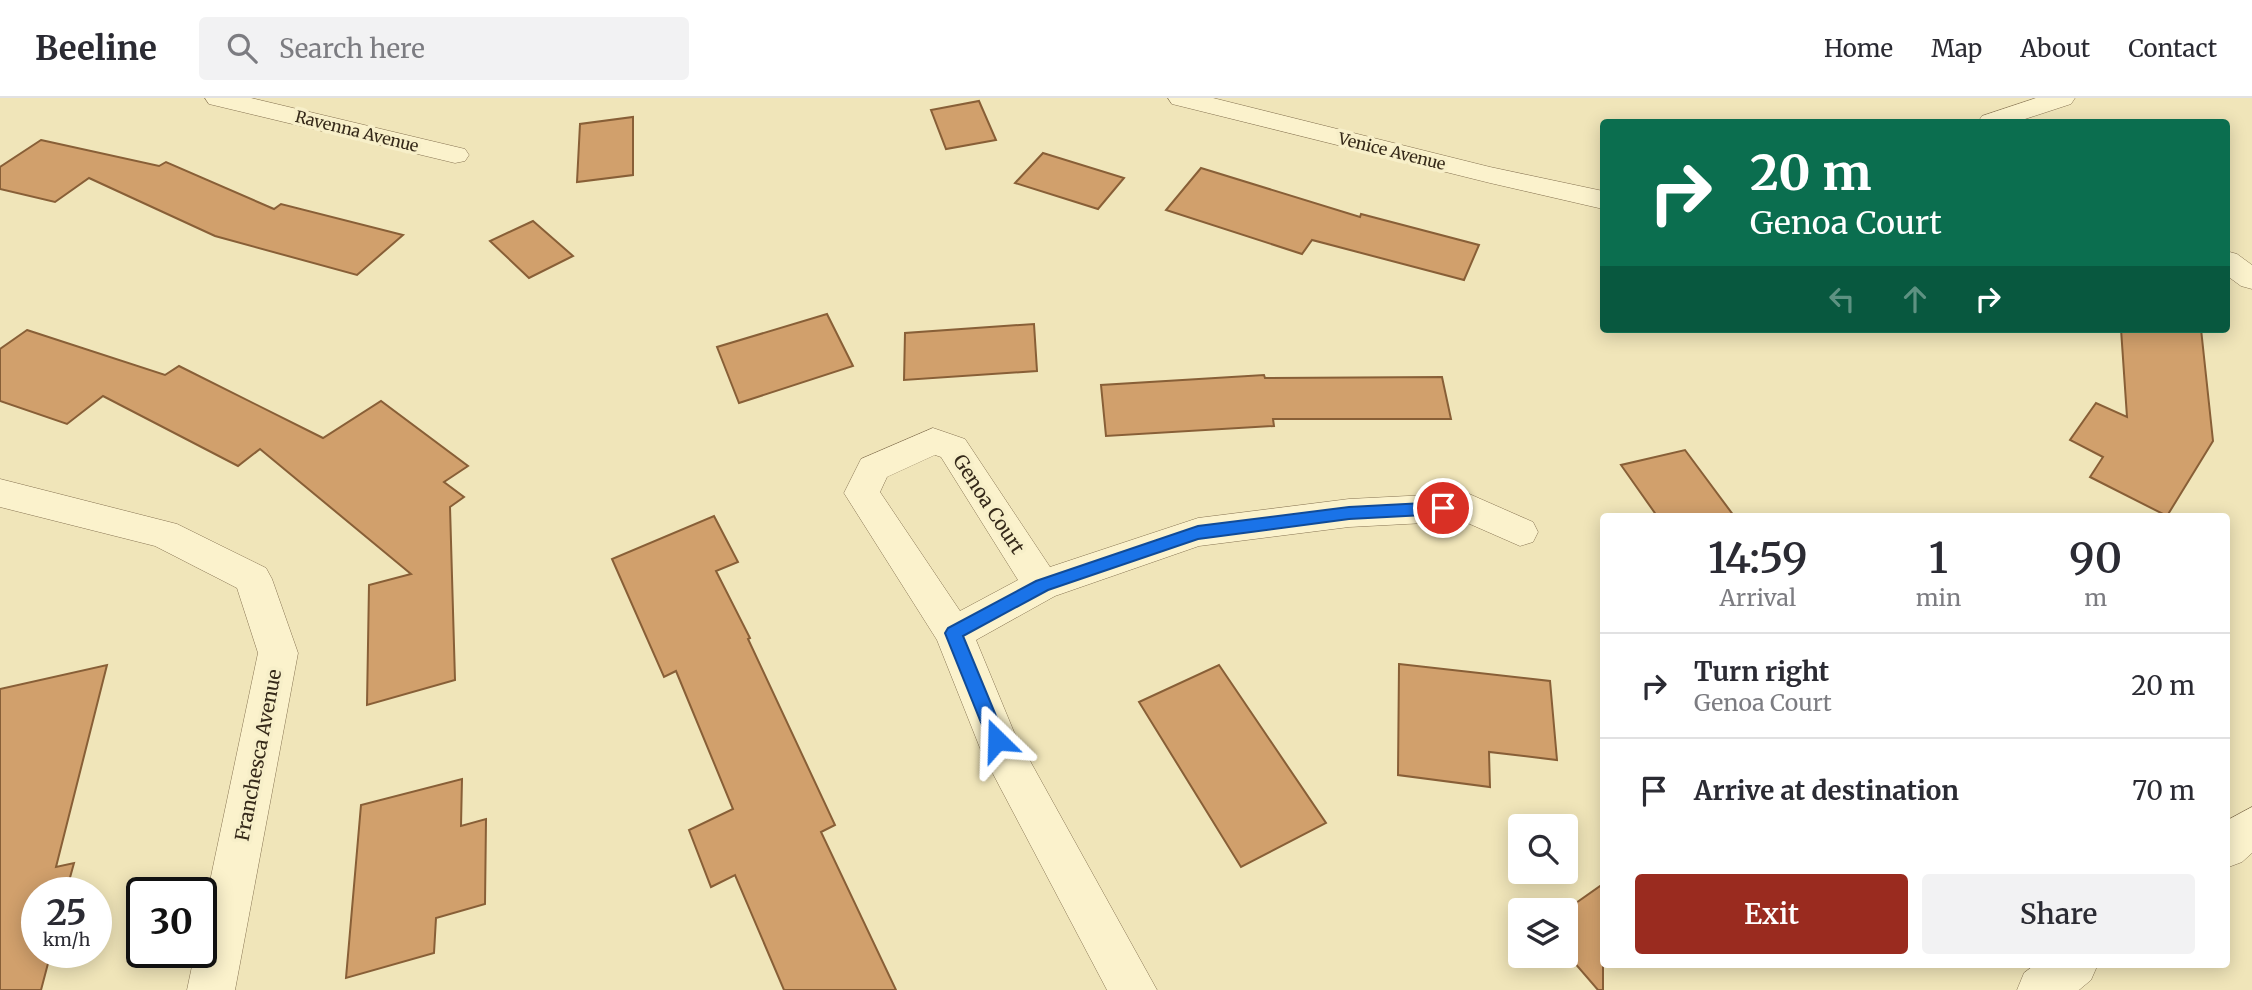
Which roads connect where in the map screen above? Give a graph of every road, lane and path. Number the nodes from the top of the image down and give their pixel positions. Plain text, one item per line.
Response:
1 (218, 98) edge
2 (1181, 98) edge
3 (2062, 98) edge
4 (2010, 119) edge
5 (455, 155) dead end
6 (1600, 199) edge
7 (2230, 264) edge
8 (2252, 279) edge
9 (0, 493) edge
10 (1520, 532) dead end
11 (1042, 585) junction
12 (954, 633) junction
13 (2252, 827) edge
14 (2230, 845) edge
15 (2070, 968) edge
16 (211, 990) edge
17 (1133, 990) edge
18 (2042, 990) edge

1 - 5 street, Ravenna Avenue
2 - 6 street, Venice Avenue
3 - 4 street
7 - 8 street
9 - 16 street, Franchesca Avenue
10 - 11 street
11 - 12 street
11 - 12 street, Genoa Court
12 - 17 street, Genoa Court
13 - 14 street
15 - 18 street

